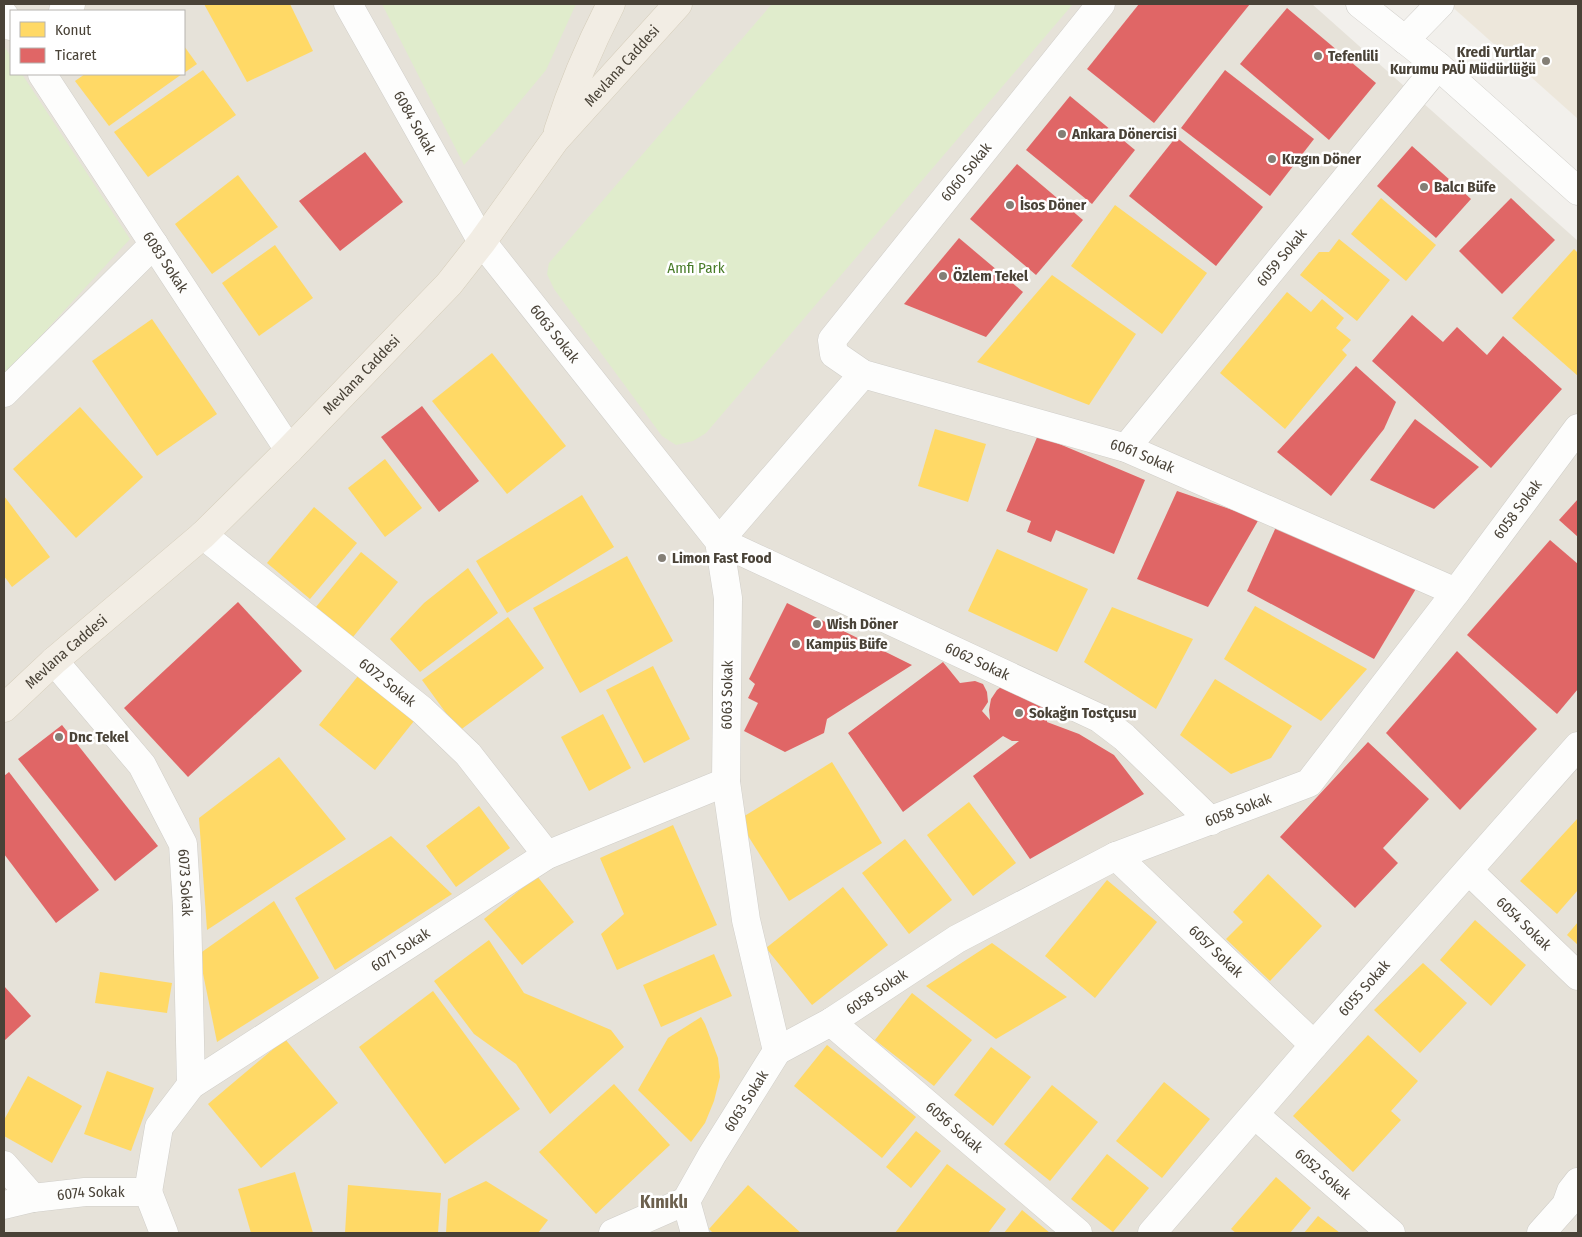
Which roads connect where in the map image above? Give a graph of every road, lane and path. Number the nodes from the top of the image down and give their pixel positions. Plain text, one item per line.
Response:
1 (348, 4) edge
2 (611, 4) edge
3 (678, 4) edge
4 (1101, 4) edge
5 (1360, 4) edge
6 (1440, 4) edge
7 (1405, 40) junction
8 (1438, 66) junction
9 (43, 75) edge
10 (555, 140) junction
11 (1578, 190) edge
12 (482, 242) junction
13 (154, 244) junction
14 (832, 340) joint
15 (863, 374) junction
16 (4, 393) edge
17 (1578, 428) edge
18 (1126, 448) junction
19 (289, 450) junction
20 (204, 535) junction
21 (719, 541) junction
22 (1456, 592) junction
23 (54, 661) junction
24 (4, 708) edge
25 (1578, 746) edge
26 (726, 782) junction
27 (1211, 821) junction
28 (547, 855) junction
29 (1116, 856) junction
30 (1469, 871) junction
31 (1578, 976) edge
32 (831, 1022) junction
33 (1314, 1045) junction
34 (777, 1051) junction
35 (191, 1085) junction
36 (1255, 1115) junction
37 (4, 1166) edge
38 (148, 1192) junction
39 (33, 1198) junction
40 (686, 1201) junction
41 (1574, 1201) edge
42 (4, 1205) edge
43 (164, 1233) edge
44 (613, 1233) edge
45 (695, 1233) edge
46 (1078, 1233) edge
47 (1152, 1233) edge
48 (1391, 1233) edge
49 (1541, 1233) edge

1 - 12 street, 6084 Sokak
2 - 10 main road
3 - 10 main road, Mevlana Caddesi
4 - 14 street, 6060 Sokak
5 - 7 street
6 - 7 street
7 - 8 street
8 - 11 street
8 - 18 street, 6059 Sokak
9 - 13 street, 6083 Sokak
10 - 12 main road, Mevlana Caddesi
12 - 19 main road, Mevlana Caddesi
12 - 21 street, 6063 Sokak
13 - 16 street
13 - 19 street, 6083 Sokak
14 - 15 street, 6061 Sokak
15 - 18 street, 6061 Sokak
15 - 21 street
17 - 22 street, 6058 Sokak
18 - 22 street, 6061 Sokak
19 - 20 main road, Mevlana Caddesi
20 - 23 main road, Mevlana Caddesi
20 - 28 street, 6072 Sokak
21 - 26 street, 6063 Sokak
21 - 27 street, 6062 Sokak
22 - 27 street, 6058 Sokak
23 - 24 main road, Mevlana Caddesi
23 - 35 street, 6073 Sokak
25 - 30 street, 6055 Sokak
26 - 28 street, 6071 Sokak
26 - 34 street, 6063 Sokak
27 - 29 street, 6058 Sokak
28 - 35 street, 6071 Sokak
29 - 32 street, 6058 Sokak
29 - 33 street, 6057 Sokak
30 - 31 street, 6054 Sokak
30 - 33 street, 6055 Sokak
32 - 34 street, 6058 Sokak
32 - 46 street, 6056 Sokak
33 - 36 street, 6055 Sokak
34 - 40 street, 6063 Sokak
35 - 38 street, 6071 Sokak
36 - 47 street, 6055 Sokak
36 - 48 street, 6052 Sokak
37 - 39 street
38 - 39 street, 6074 Sokak
38 - 43 street
39 - 42 street, 6074 Sokak
40 - 44 street
40 - 45 street
41 - 49 street

